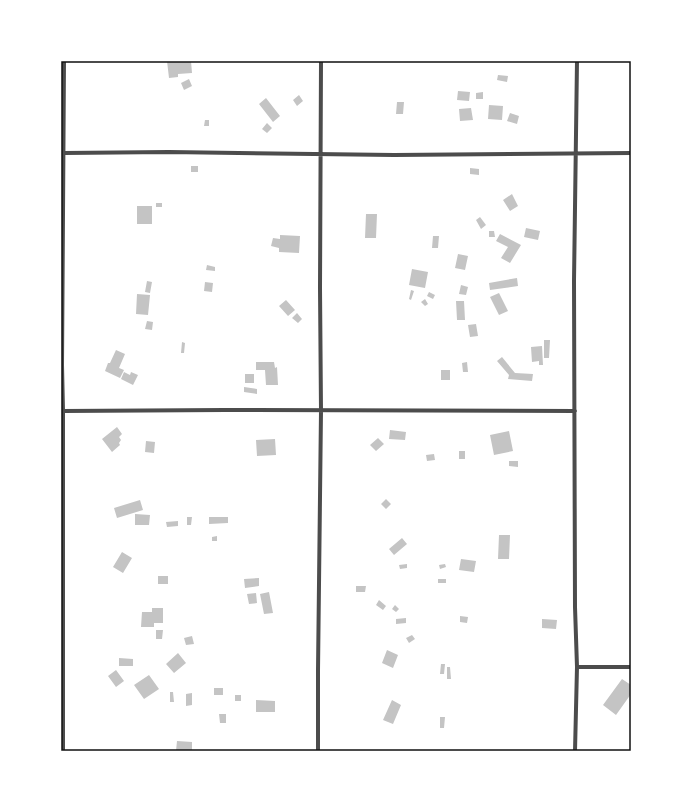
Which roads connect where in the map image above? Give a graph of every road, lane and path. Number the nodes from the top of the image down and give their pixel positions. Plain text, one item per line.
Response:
1 (64, 61) edge
2 (321, 61) edge
3 (577, 61) edge
4 (64, 153) junction
5 (576, 153) junction
6 (631, 153) edge
7 (321, 155) junction
8 (63, 411) junction
9 (321, 411) junction
10 (575, 411) junction
11 (62, 624) edge
12 (578, 667) junction
13 (631, 667) edge
14 (63, 751) edge
15 (318, 751) edge
16 (575, 751) edge

1 - 4 street
2 - 7 street
3 - 5 street
4 - 7 street
4 - 8 street
5 - 6 street
5 - 7 street
5 - 10 street
7 - 9 street
8 - 9 street
8 - 11 street
9 - 10 street
9 - 15 street
10 - 12 street
11 - 14 street
12 - 13 street
12 - 16 street

